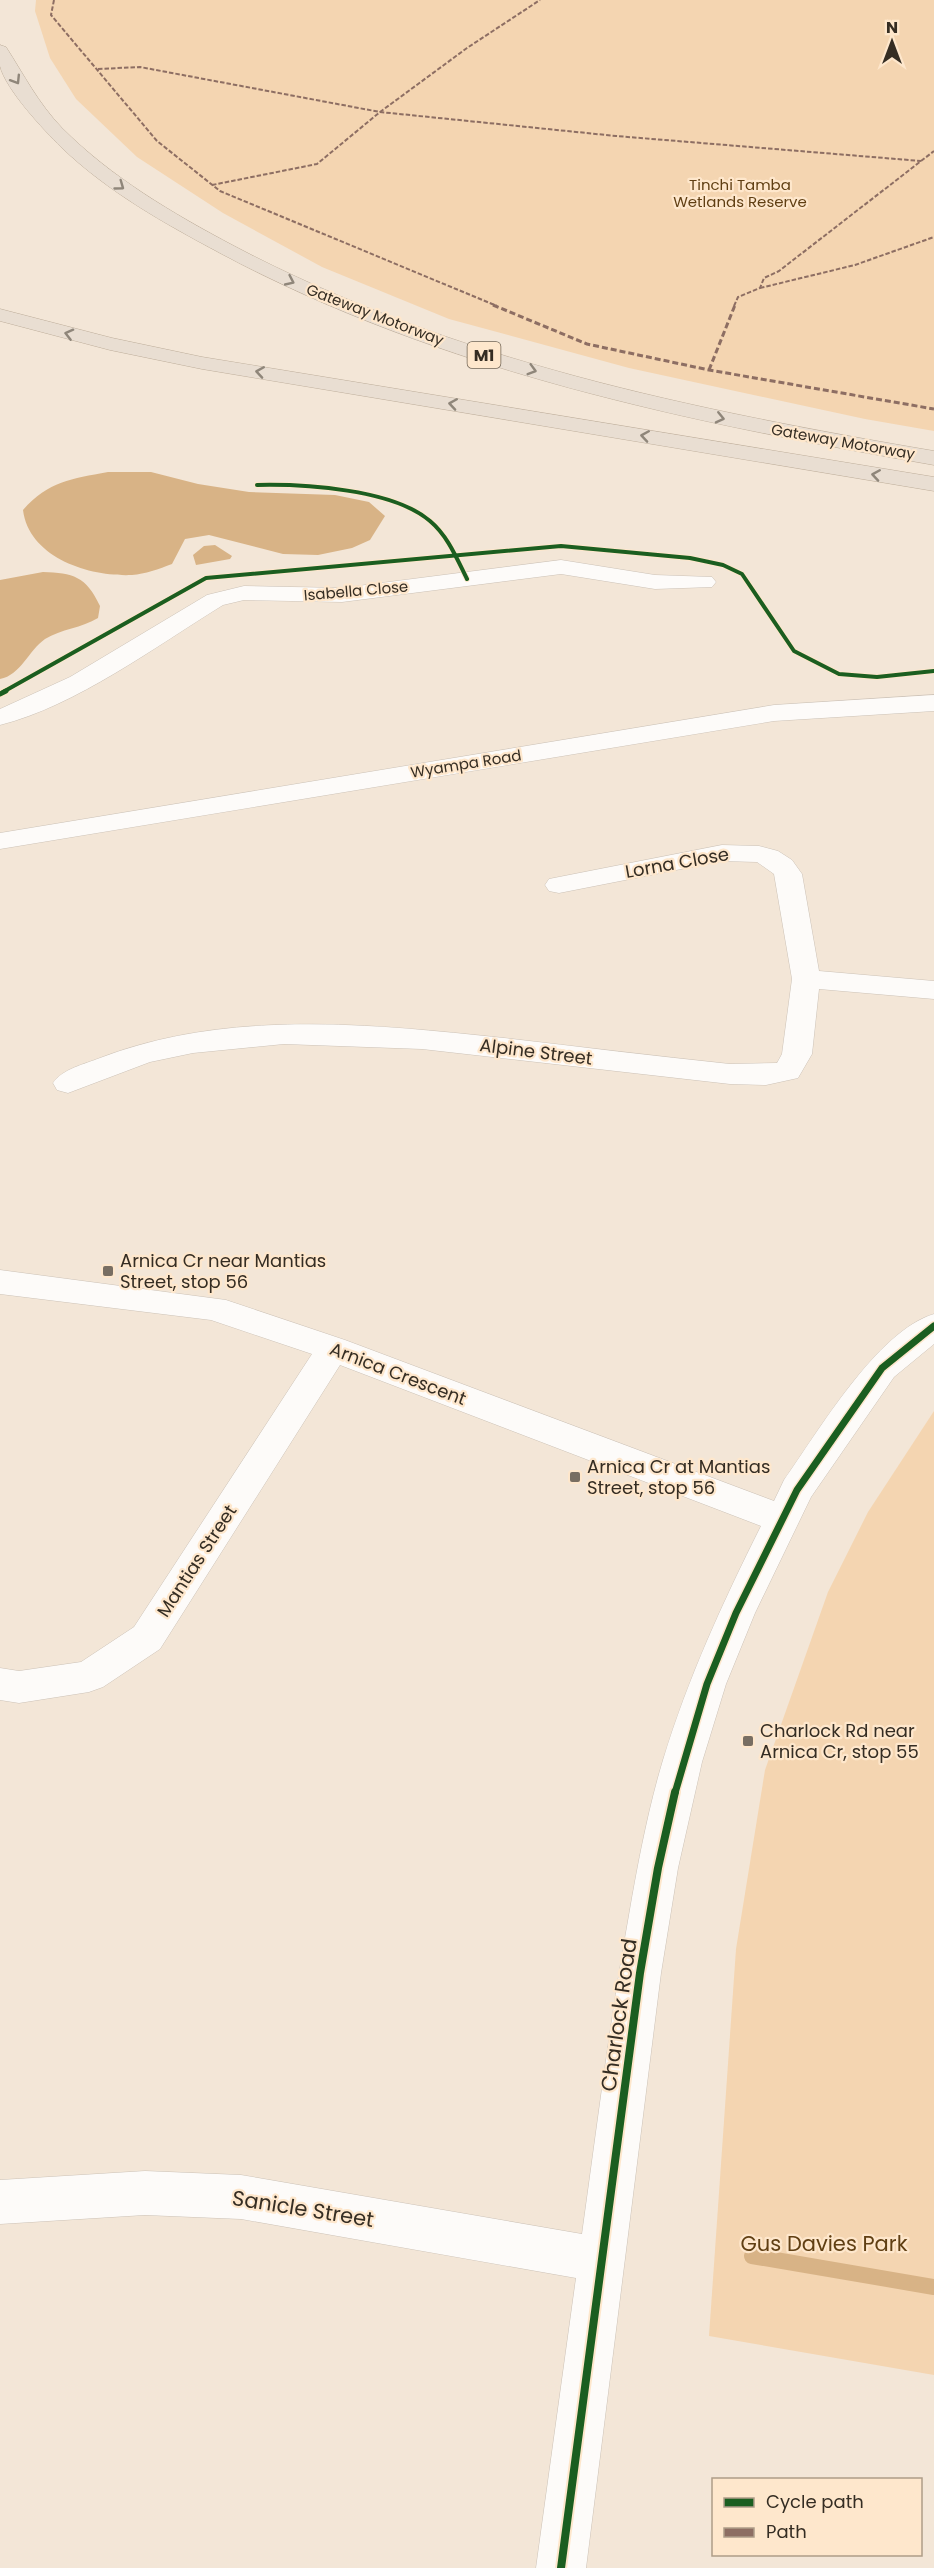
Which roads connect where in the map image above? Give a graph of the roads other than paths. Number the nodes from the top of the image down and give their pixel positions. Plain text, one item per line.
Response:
1 (0, 50) edge
2 (0, 315) edge
3 (934, 458) edge
4 (934, 484) edge
5 (704, 582) dead end
6 (934, 703) edge
7 (0, 717) edge
8 (0, 842) edge
9 (559, 885) dead end
10 (806, 979) junction
11 (934, 990) edge
12 (68, 1083) dead end
13 (0, 1282) edge
14 (934, 1326) edge
15 (333, 1349) junction
16 (782, 1519) junction
17 (0, 1684) edge
18 (0, 2202) edge
19 (603, 2260) junction
20 (561, 2568) edge

1 -> 3 highway, Gateway Motorway / M1
4 -> 2 highway, Gateway Motorway
5 - 7 street, Isabella Close
6 - 8 street, Wyampa Road
9 - 10 street, Lorna Close
10 - 11 street
10 - 12 street, Alpine Street
13 - 15 street, Arnica Crescent
14 - 16 street, Charlock Road
15 - 16 street, Arnica Crescent
15 - 17 street, Mantias Street
16 - 19 street, Charlock Road
18 - 19 street, Sanicle Street
19 - 20 street, Charlock Road

